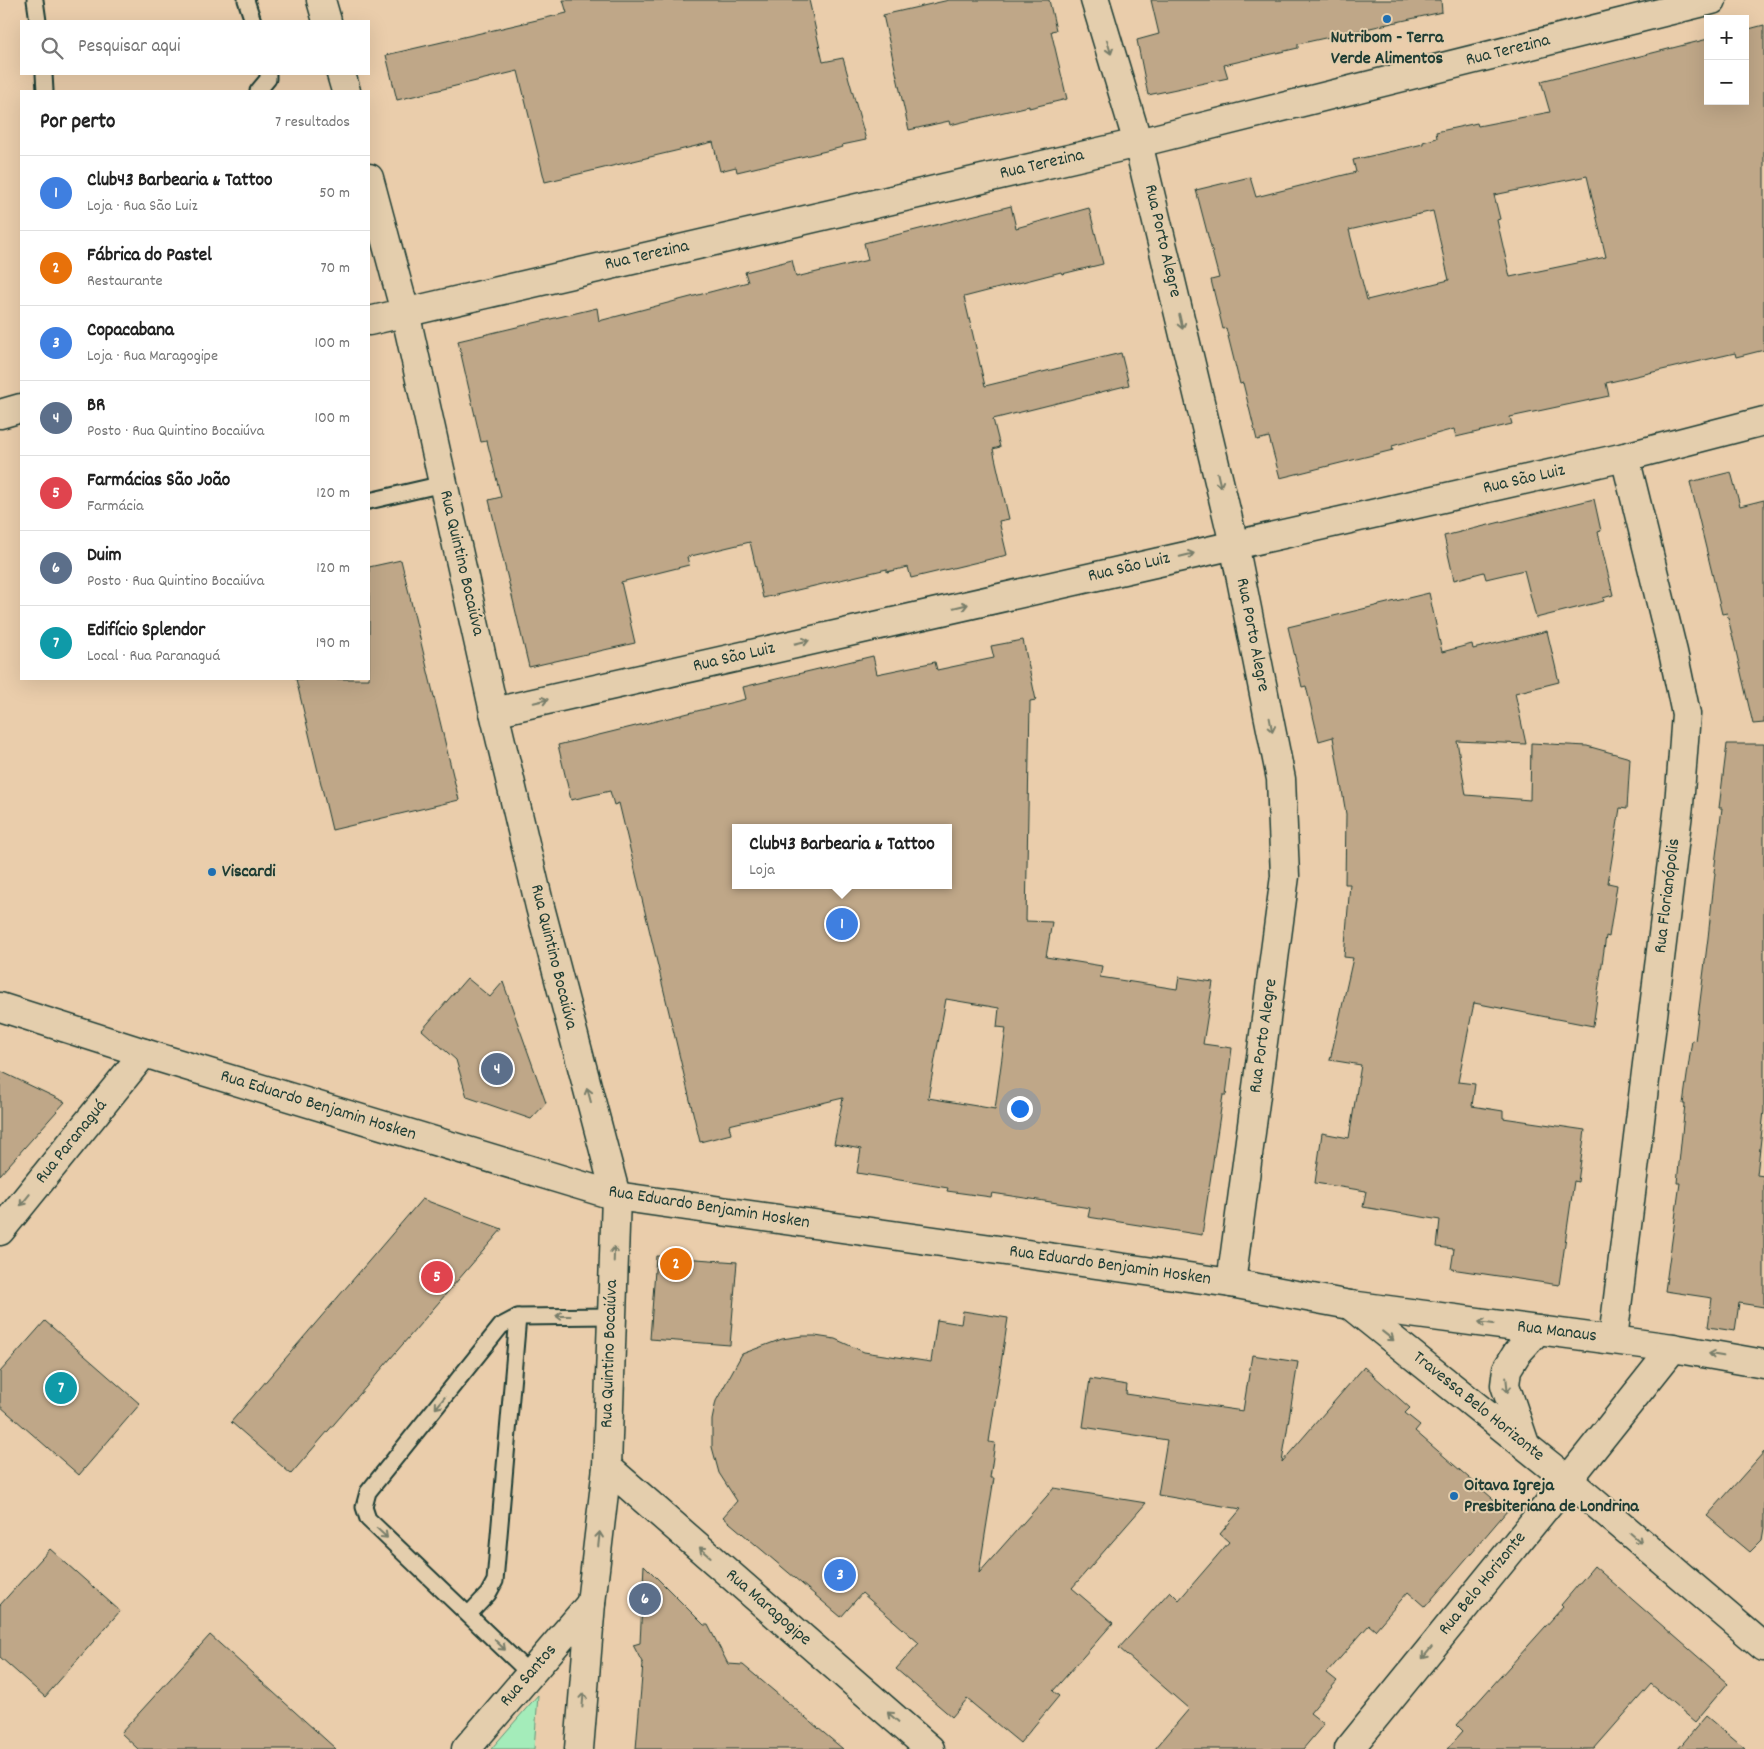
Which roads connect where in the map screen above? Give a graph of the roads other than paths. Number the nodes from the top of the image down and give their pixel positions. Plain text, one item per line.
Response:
1 (35, 0) edge
2 (246, 0) edge
3 (321, 0) edge
4 (1095, 0) edge
5 (1712, 0) edge
6 (38, 20) edge
7 (253, 20) edge
8 (327, 20) edge
9 (44, 75) edge
10 (268, 75) edge
11 (341, 75) edge
12 (45, 90) edge
13 (259, 90) edge
14 (346, 90) edge
15 (1138, 143) junction
16 (370, 182) edge
17 (404, 312) junction
18 (370, 321) edge
19 (20, 408) edge
20 (0, 414) edge
21 (1764, 421) edge
22 (1625, 457) junction
23 (443, 484) junction
24 (370, 501) edge
25 (1234, 544) junction
26 (494, 712) junction
27 (0, 1007) edge
28 (144, 1053) junction
29 (616, 1196) junction
30 (0, 1230) edge
31 (1232, 1283) junction
32 (1350, 1305) junction
33 (612, 1316) junction
34 (518, 1317) junction
35 (1538, 1330) junction
36 (1613, 1339) junction
37 (1673, 1348) junction
38 (1764, 1364) edge
39 (1525, 1444) junction
40 (607, 1467) junction
41 (1568, 1480) junction
42 (591, 1603) junction
43 (469, 1614) junction
44 (1764, 1647) edge
45 (530, 1674) junction
46 (466, 1749) edge
47 (579, 1749) edge
48 (930, 1749) edge
49 (1349, 1749) edge

1 - 6 lane
2 - 7 lane
3 - 8 street
4 -> 15 street, Rua Porto Alegre
5 - 15 street, Rua Terezina
9 - 12 lane
10 - 13 lane
11 - 14 street
15 - 17 street, Rua Terezina
15 -> 25 street, Rua Porto Alegre
16 - 17 street, Rua Quintino Bocaiúva
17 - 18 street, Rua Terezina
17 - 23 street, Rua Quintino Bocaiúva
19 - 20 street
21 - 22 street, Rua São Luiz
22 - 25 street, Rua São Luiz
22 - 36 street, Rua Florianópolis
23 - 24 lane
23 - 26 street, Rua Quintino Bocaiúva
26 -> 25 street, Rua São Luiz
25 -> 31 street, Rua Porto Alegre
29 -> 26 street, Rua Quintino Bocaiúva
27 - 28 street, Rua Eduardo Benjamin Hosken
28 - 29 street, Rua Eduardo Benjamin Hosken
28 -> 30 street, Rua Paranaguá
29 - 31 street, Rua Eduardo Benjamin Hosken
33 -> 29 street, Rua Quintino Bocaiúva
31 - 32 street, Rua Eduardo Benjamin Hosken
35 -> 32 street, Rua Manaus
32 -> 39 street, Travessa Belo Horizonte
33 -> 34 lane
33 - 40 street, Rua Quintino Bocaiúva
34 - 43 lane
34 -> 43 lane
35 - 36 street, Rua Manaus
35 -> 39 street
36 - 37 street, Rua Manaus
38 -> 37 street, Rua Manaus
37 - 41 street, Rua Belo Horizonte
39 - 41 street, Travessa Belo Horizonte
42 -> 40 street, Rua Quintino Bocaiúva
48 -> 40 street, Rua Maragogipe
41 -> 44 street, Travessa Belo Horizonte
41 -> 49 street, Rua Belo Horizonte
42 - 45 street, Rua Santos
47 -> 42 street, Rua Quintino Bocaiúva
43 -> 45 lane
45 - 46 street, Rua Santos

